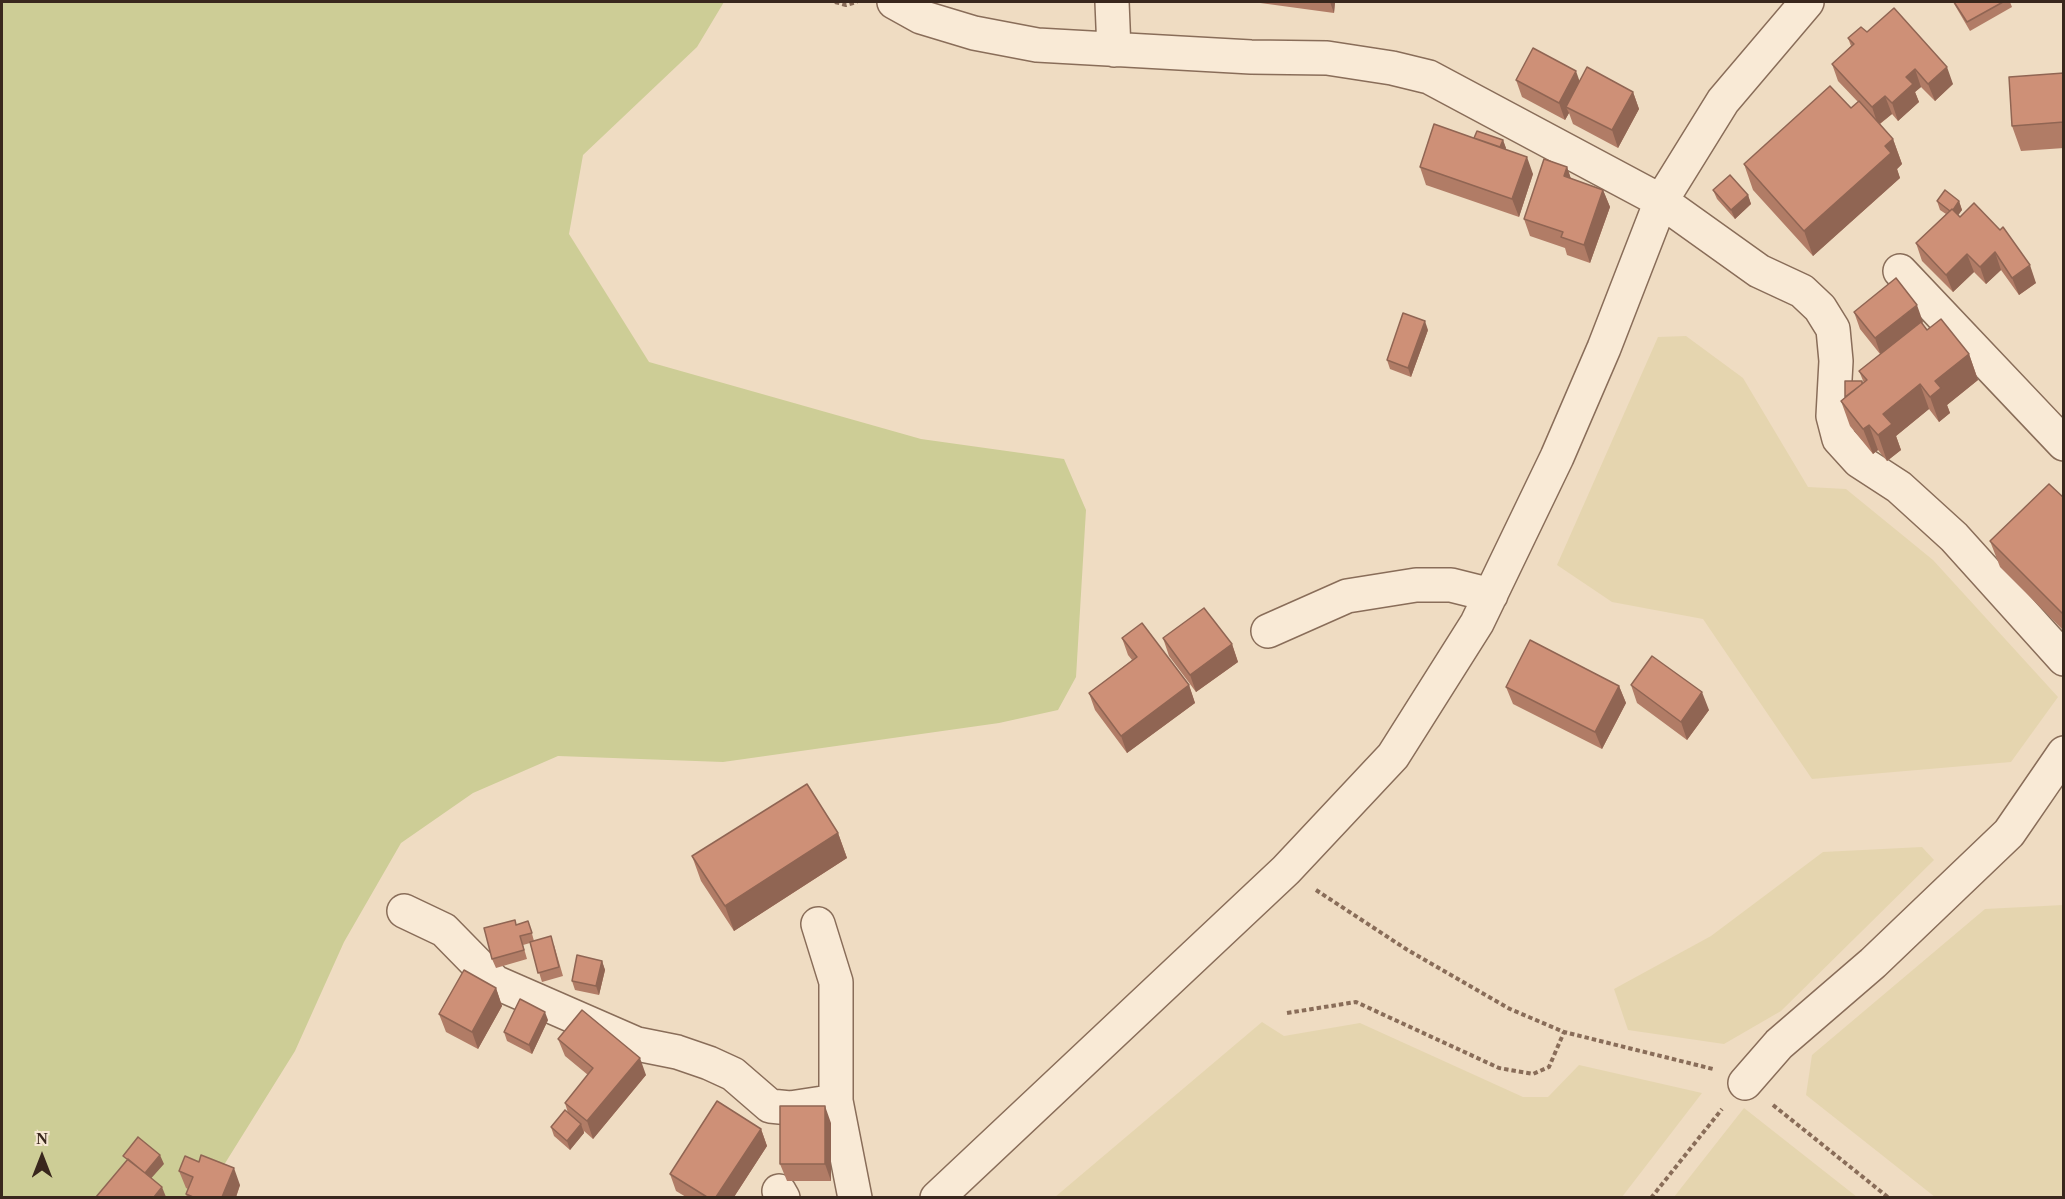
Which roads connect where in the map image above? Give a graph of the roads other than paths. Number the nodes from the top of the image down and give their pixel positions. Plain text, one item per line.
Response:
1 (894, 2) edge
2 (1112, 2) edge
3 (1807, 2) edge
4 (1114, 50) junction
5 (1661, 201) junction
6 (1900, 270) dead end
7 (2064, 444) edge
8 (1491, 595) junction
9 (1268, 631) dead end
10 (2064, 659) edge
11 (2064, 753) edge
12 (404, 911) dead end
13 (818, 924) dead end
14 (1745, 1083) road end
15 (836, 1101) junction
16 (855, 1197) edge
17 (938, 1197) edge

1 - 4 street
2 - 4 street
3 - 5 street
4 - 5 street
5 - 8 street
5 - 10 street
6 - 7 street
8 - 9 street
8 - 17 street
11 - 14 street
12 - 15 street
13 - 15 street
15 - 16 street

